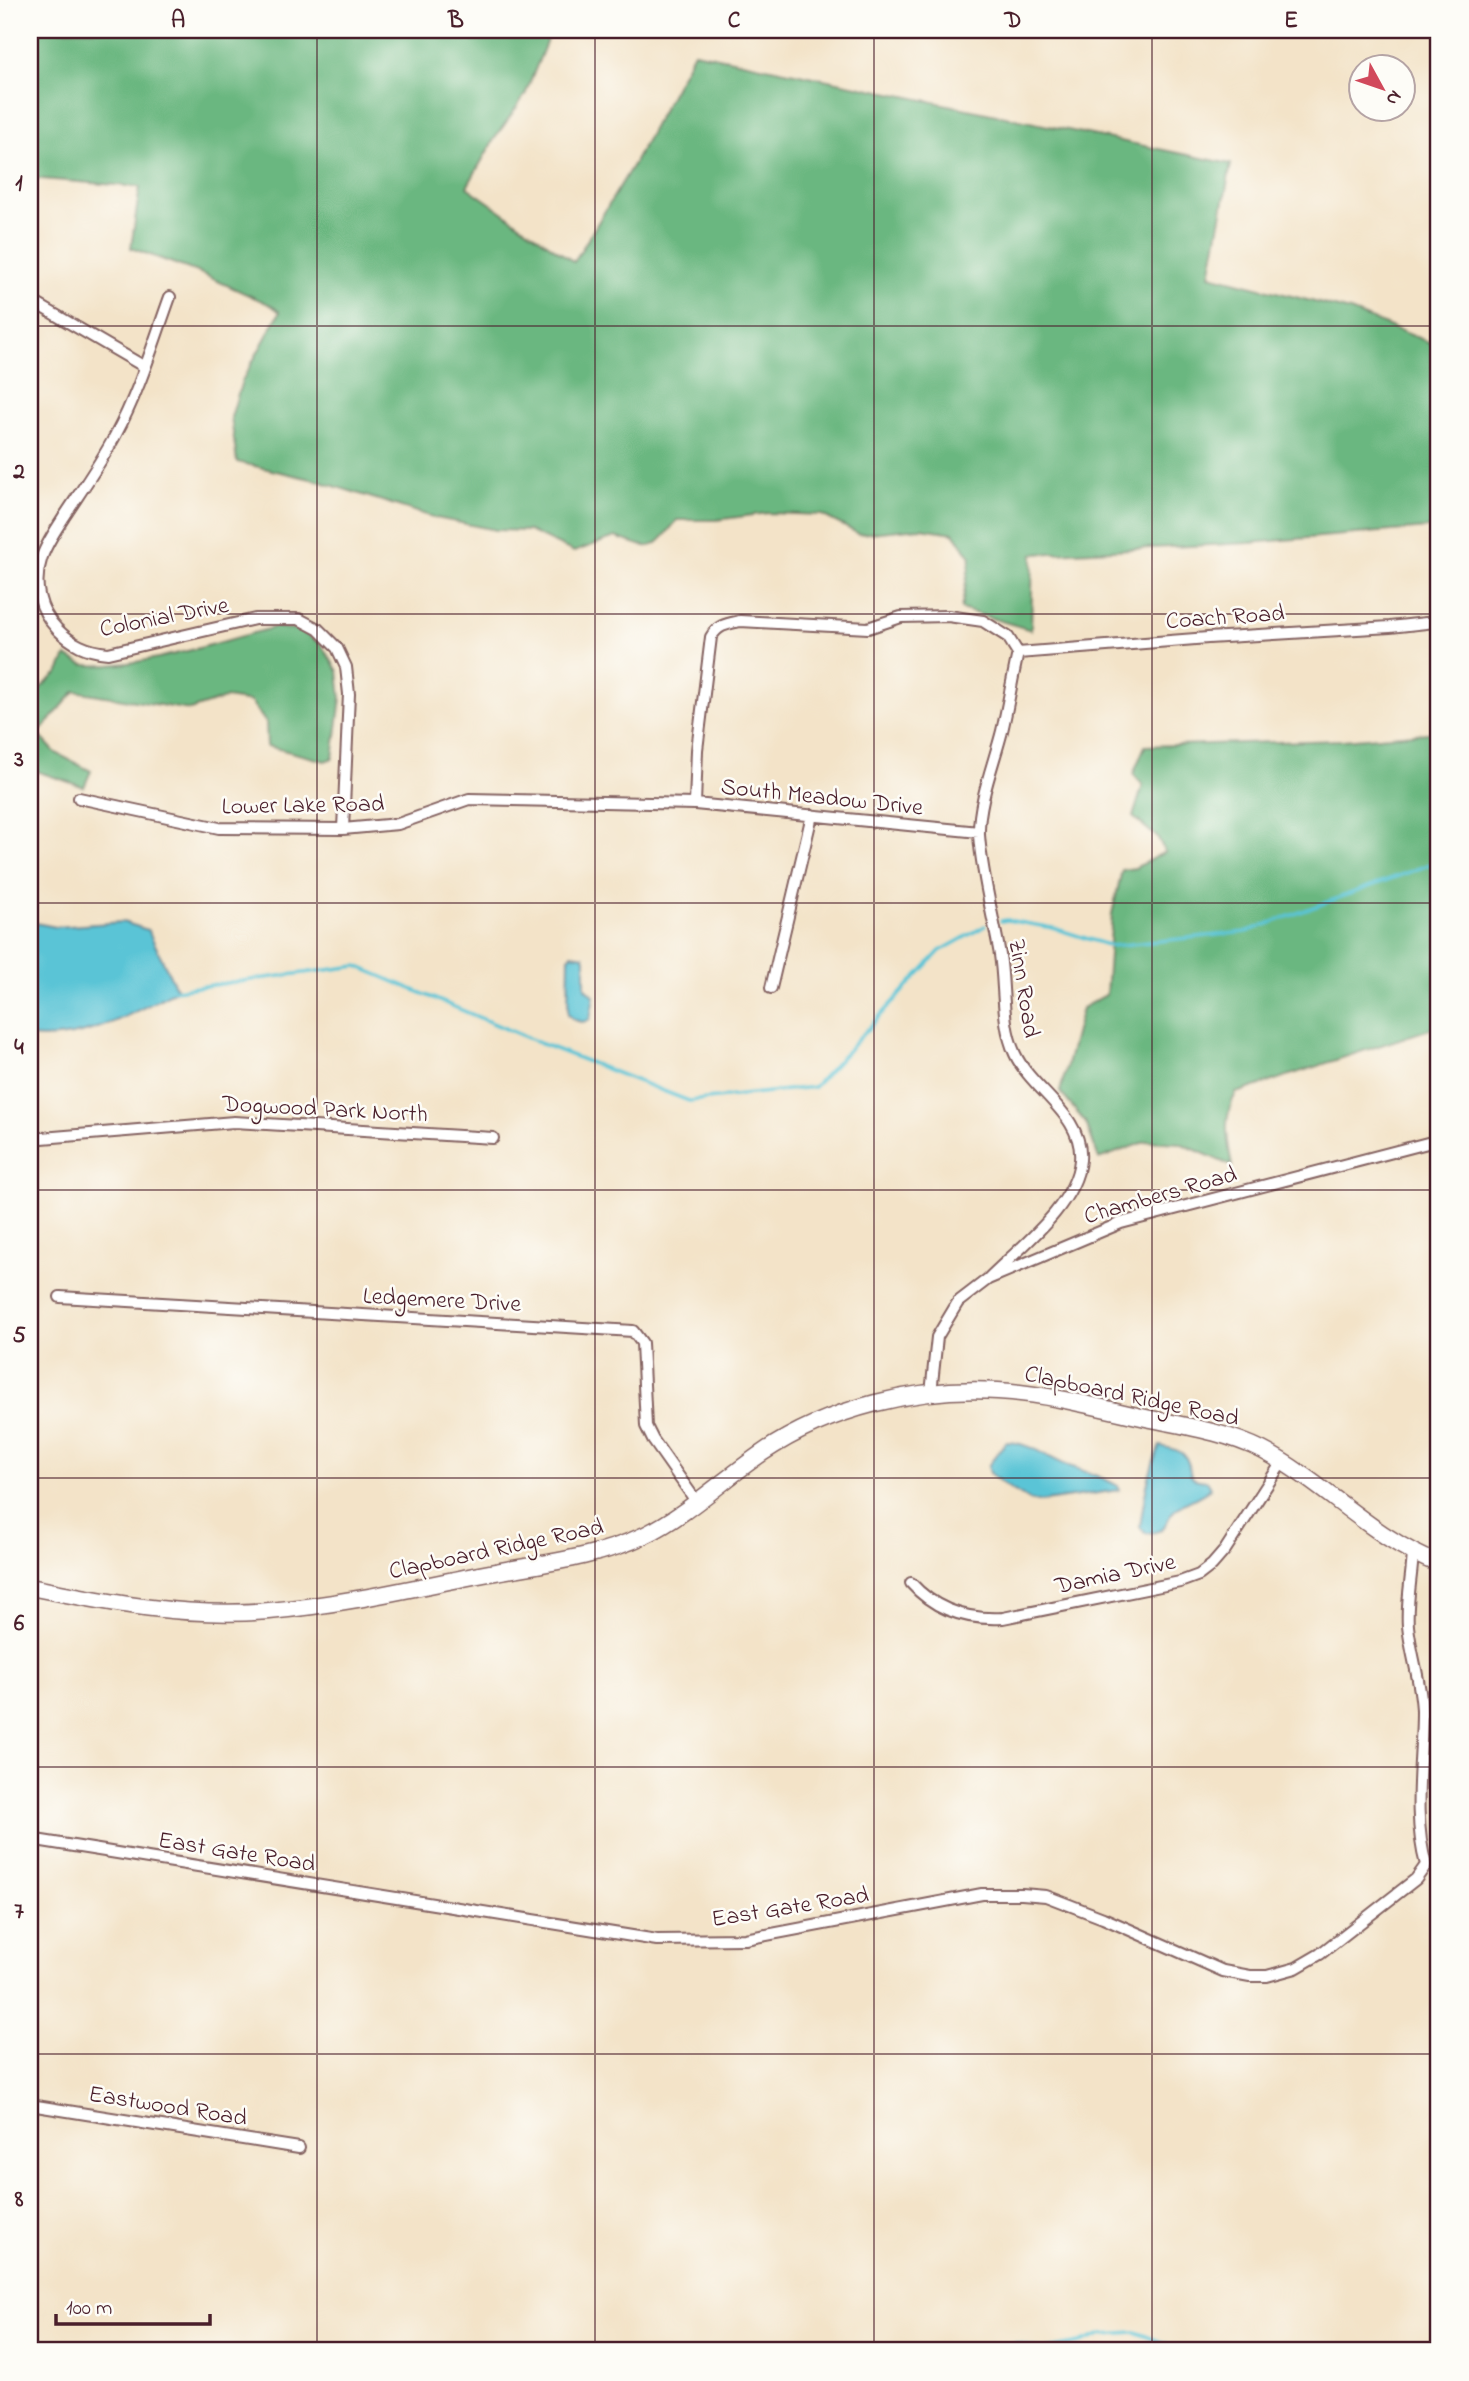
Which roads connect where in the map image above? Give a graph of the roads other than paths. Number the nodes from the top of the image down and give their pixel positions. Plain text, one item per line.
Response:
1 (170, 297) dead end
2 (30, 300) edge
3 (145, 367) junction
4 (1436, 622) dead end
5 (1018, 653) junction
6 (79, 798) dead end
7 (695, 804) junction
8 (812, 816) junction
9 (343, 829) junction
10 (979, 832) junction
11 (771, 988) dead end
12 (493, 1138) dead end
13 (30, 1139) edge
14 (1439, 1140) edge
15 (988, 1279) junction
16 (60, 1297) dead end
17 (931, 1393) junction
18 (1282, 1462) junction
19 (696, 1501) junction
20 (1413, 1552) junction
21 (1439, 1564) edge
22 (911, 1583) dead end
23 (30, 1587) edge
24 (30, 1839) edge
25 (1426, 1865) junction
26 (1439, 1867) edge
27 (30, 2105) edge
28 (299, 2148) dead end

1 - 3 street, Colonial Drive
2 - 3 street
3 - 9 street, Colonial Drive
4 - 5 street, Coach Road
5 - 7 street, South Meadow Drive
5 - 10 street, Zinn Road
6 - 9 street, Lower Lake Road
7 - 8 street, South Meadow Drive
7 - 9 street, Lower Lake Road
8 - 10 street, South Meadow Drive
8 - 11 street
10 - 15 street, Zinn Road
12 - 13 street, Dogwood Park North
14 - 15 street, Chambers Road
15 - 17 street, Chambers Road
16 - 19 street, Ledgemere Drive
17 - 18 main road, Clapboard Ridge Road
17 - 19 main road, Clapboard Ridge Road
18 - 20 main road, Clapboard Ridge Road
18 - 22 street, Damia Drive
19 - 23 main road, Clapboard Ridge Road
20 - 21 main road, Clapboard Ridge Road
20 - 25 street
24 - 25 street, East Gate Road
25 - 26 street
27 - 28 street, Eastwood Road

